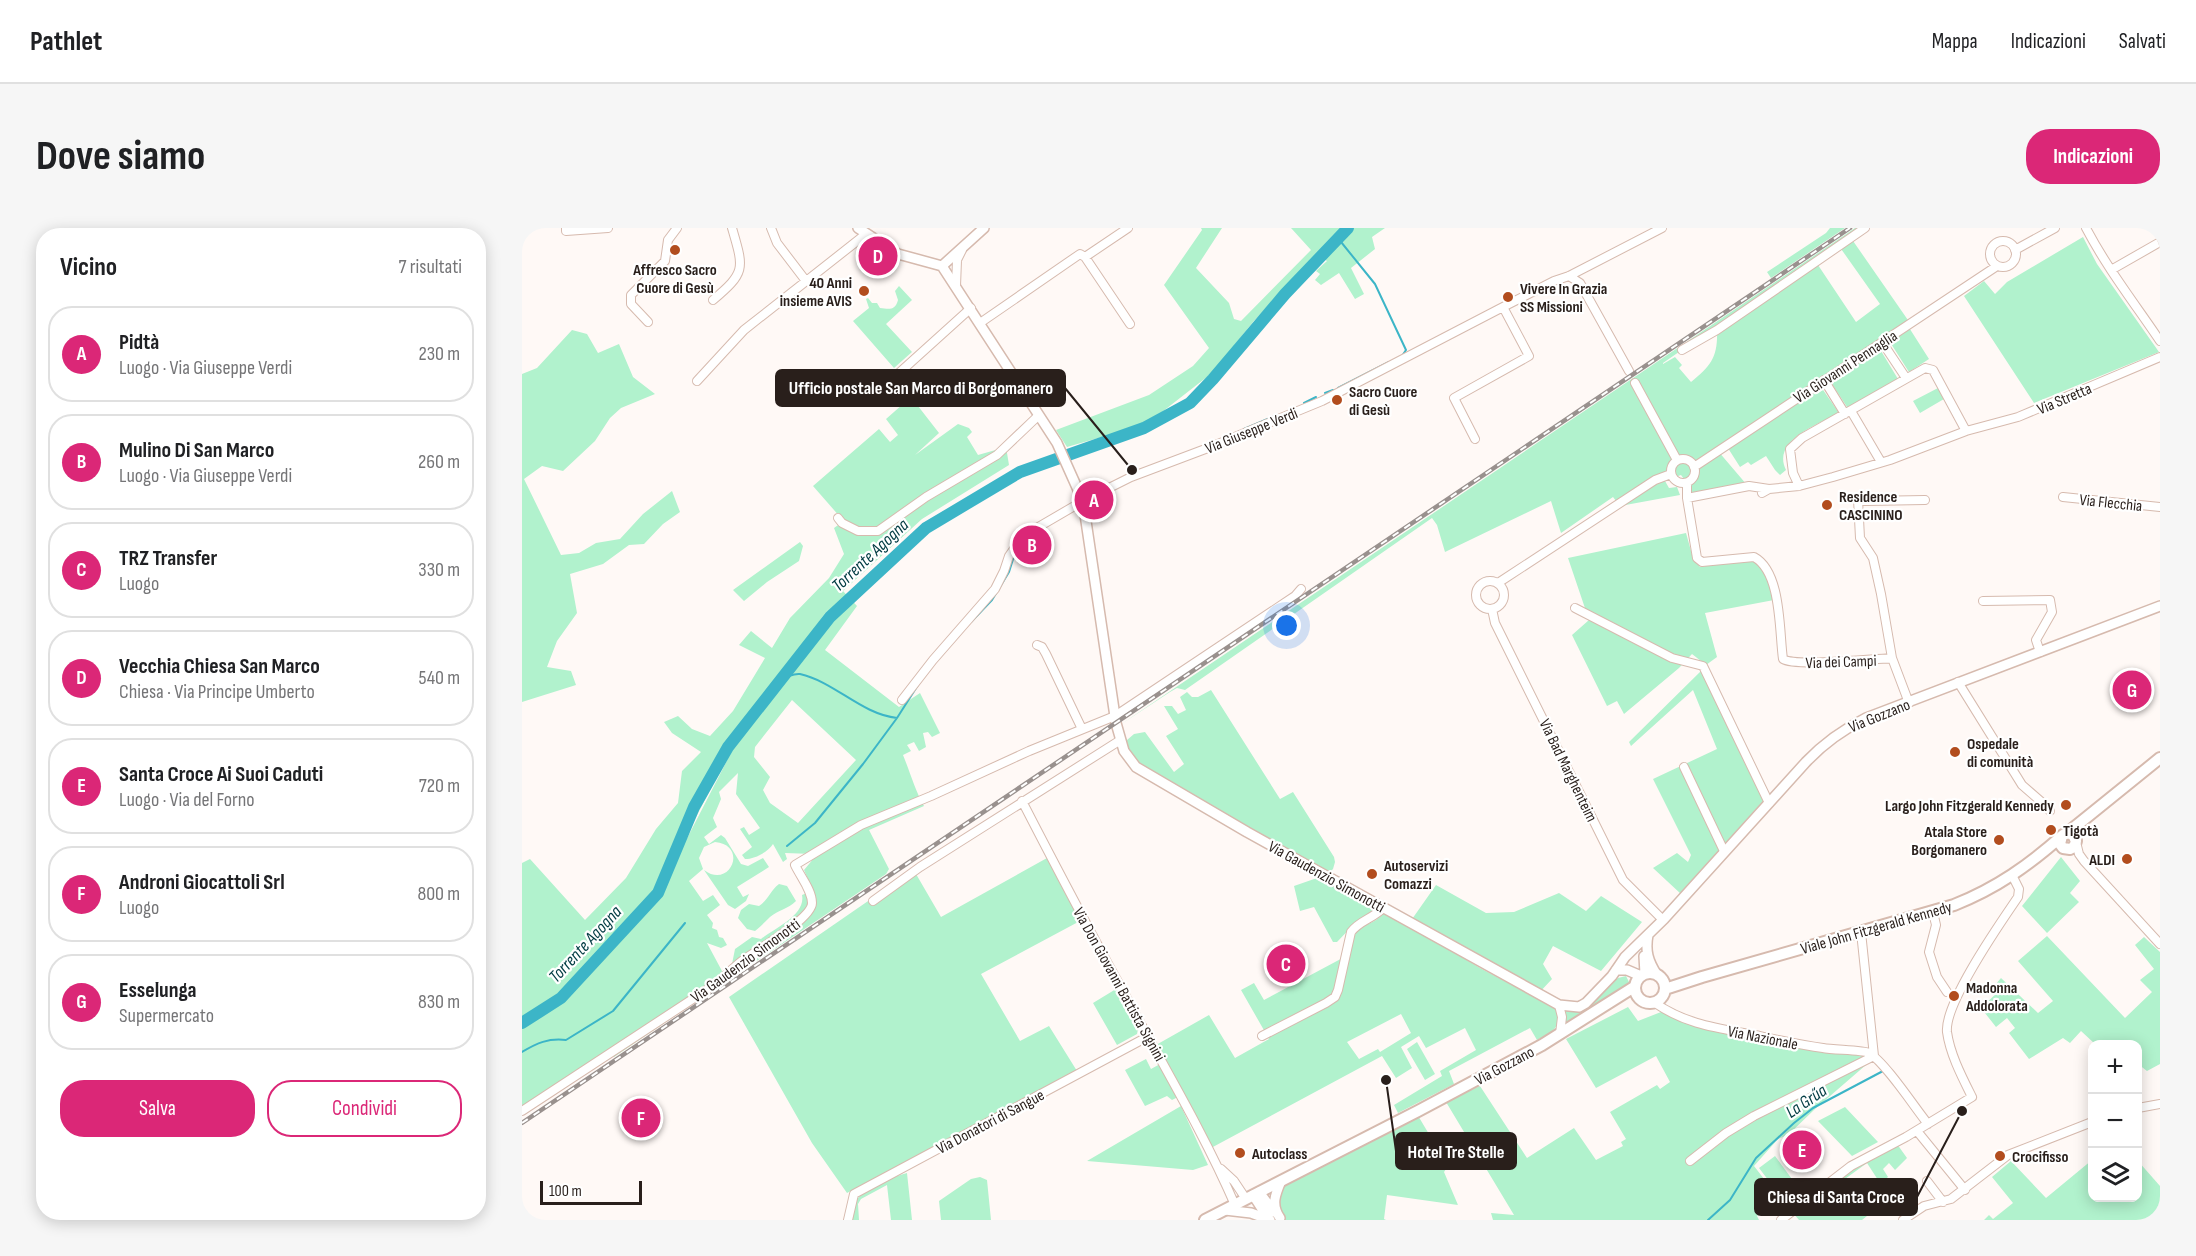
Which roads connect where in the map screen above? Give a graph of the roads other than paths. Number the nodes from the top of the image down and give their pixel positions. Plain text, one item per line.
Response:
1 (566, 228) edge
2 (608, 228) edge
3 (677, 228) edge
4 (732, 228) edge
5 (771, 228) edge
6 (877, 228) edge
7 (984, 228) edge
8 (1128, 228) edge
9 (1662, 228) edge
10 (1865, 228) edge
11 (2055, 228) edge
12 (2086, 228) edge
13 (865, 234) edge
14 (2160, 242) edge
15 (963, 249) junction
16 (2015, 250) junction
17 (1085, 257) junction
18 (942, 266) junction
19 (1996, 266) junction
20 (2111, 270) junction
21 (1569, 276) junction
22 (806, 281) junction
23 (956, 286) junction
24 (712, 300) dead end
25 (1503, 307) junction
26 (971, 308) junction
27 (648, 322) dead end
28 (980, 323) junction
29 (1130, 324) dead end
30 (2160, 341) edge
31 (1882, 342) junction
32 (1682, 350) dead end
33 (2160, 357) edge
34 (1629, 371) dead end
35 (900, 373) dead end
36 (1906, 378) junction
37 (1824, 380) junction
38 (697, 381) dead end
39 (1636, 384) dead end
40 (1848, 412) junction
41 (1038, 416) junction
42 (1966, 431) junction
43 (1475, 439) dead end
44 (1677, 460) junction
45 (1881, 462) junction
46 (1694, 467) junction
47 (1671, 474) junction
48 (1687, 483) junction
49 (1799, 486) junction
50 (2063, 497) dead end
51 (1687, 498) junction
52 (1925, 500) dead end
53 (1083, 501) junction
54 (2160, 507) edge
55 (838, 518) dead end
56 (1498, 583) junction
57 (1301, 589) dead end
58 (1983, 601) dead end
59 (2160, 606) edge
60 (1575, 608) dead end
61 (1492, 609) junction
62 (1037, 645) dead end
63 (2040, 652) junction
64 (1892, 658) junction
65 (1958, 682) junction
66 (902, 700) dead end
67 (1909, 703) junction
68 (1115, 716) junction
69 (1082, 729) junction
70 (1119, 741) junction
71 (2160, 758) edge
72 (1684, 767) dead end
73 (1022, 801) junction
74 (1769, 803) junction
75 (2050, 811) dead end
76 (2069, 842) junction
77 (1725, 851) junction
78 (2012, 875) junction
79 (873, 901) dead end
80 (1384, 907) junction
81 (1933, 912) junction
82 (1663, 920) junction
83 (1861, 932) junction
84 (1648, 934) junction
85 (2160, 944) edge
86 (1614, 973) junction
87 (1658, 976) junction
88 (1702, 977) junction
89 (1639, 983) junction
90 (1665, 989) junction
91 (1947, 992) dead end
92 (1655, 1003) junction
93 (1559, 1005) junction
94 (1570, 1007) joint
95 (1560, 1034) junction
96 (1149, 1036) junction
97 (1262, 1036) dead end
98 (1874, 1056) junction
99 (2160, 1104) edge
100 (2142, 1107) edge
101 (522, 1111) edge
102 (1928, 1124) junction
103 (2088, 1124) edge
104 (1917, 1131) junction
105 (1690, 1161) dead end
106 (1218, 1166) junction
107 (1281, 1181) junction
108 (1927, 1181) dead end
109 (1965, 1190) junction
110 (1252, 1195) junction
111 (1943, 1202) junction
112 (1230, 1207) junction
113 (1791, 1212) junction
114 (1276, 1219) edge
115 (848, 1220) edge
116 (1204, 1220) edge
117 (1781, 1220) edge
118 (1797, 1220) edge
119 (1903, 1220) edge

1 - 2 street
3 - 27 street
4 - 24 street
5 - 22 street
6 - 13 street
7 - 15 street
8 - 17 street
9 - 21 street, Via Giuseppe Verdi
10 - 32 street
11 - 16 street
12 - 20 street
13 - 18 street
13 - 22 street
14 - 20 street
15 - 18 street
15 - 23 street
16 - 19 street
16 - 19 street
17 - 28 street
17 - 29 street
18 - 23 street, Via Gaudenzio Simonotti
19 - 31 street, Via Giovanni Pennaglia
20 - 30 street
21 - 25 street, Via Giuseppe Verdi
21 - 34 street
22 - 38 street
23 - 26 street, Via Gaudenzio Simonotti
25 - 43 street
25 - 53 street, Via Giuseppe Verdi
26 - 28 street, Via Gaudenzio Simonotti
26 - 35 street
28 - 41 street, Via Gaudenzio Simonotti
31 - 36 street
31 - 37 street, Via Giovanni Pennaglia
33 - 42 street, Via Stretta
36 - 40 street
36 - 42 street
37 - 40 street
37 - 46 street, Via Giovanni Pennaglia
39 - 44 street
40 - 45 street
40 - 49 street
41 - 53 street, Via Gaudenzio Simonotti
41 - 55 street
42 - 45 street, Via Stretta
44 - 46 street
44 - 47 street
45 - 49 street, Via Stretta
46 - 48 street
47 - 48 street
47 - 56 street
48 - 51 street, Via dei Campi
49 - 51 street, Via Stretta
50 - 54 street, Via Flecchia
51 - 64 street, Via dei Campi
52 - 64 street
53 - 66 street, Via Giuseppe Verdi
53 - 68 street, Via Gaudenzio Simonotti
56 - 61 street
56 - 61 street
57 - 68 street
58 - 63 street
59 - 63 street, Via Gozzano
60 - 74 street
61 - 82 street, Via Bad Marghenteim
62 - 69 street
63 - 65 street, Via Gozzano
64 - 67 street
65 - 67 street, Via Gozzano
65 - 75 street
67 - 74 street, Via Gozzano
68 - 69 street, Via Gaudenzio Simonotti
68 - 70 street, Via Gaudenzio Simonotti
69 - 101 street, Via Gaudenzio Simonotti
70 - 73 street
70 - 80 street, Via Gaudenzio Simonotti
71 - 76 main road
72 - 77 street
73 - 79 street
73 - 96 street, Via Don Giovanni Battista Signini
74 - 77 street, Via Gozzano
76 - 78 main road, Viale John Fitzgerald Kennedy
76 - 85 street
77 - 82 street, Via Gozzano
78 - 81 main road, Viale John Fitzgerald Kennedy
78 - 102 street
80 - 93 street, Via Gaudenzio Simonotti
80 - 97 street
81 - 83 main road, Viale John Fitzgerald Kennedy
81 - 91 street
82 - 84 street, Via Gozzano
83 - 88 main road, Viale John Fitzgerald Kennedy
83 - 98 street
84 - 86 street, Via Gozzano
84 - 87 street
84 - 89 street
86 - 89 street
86 - 94 street, Via Gozzano
87 - 88 main road, Viale John Fitzgerald Kennedy
87 - 89 main road
87 - 90 main road
88 - 90 main road, Viale John Fitzgerald Kennedy
89 - 92 main road
89 - 95 main road, Via Gozzano
90 - 92 main road
92 - 98 street, Via Nazionale
93 - 94 street, Via Gaudenzio Simonotti
93 - 95 street
95 - 107 main road, Via Gozzano
96 - 106 street, Via Don Giovanni Battista Signini
96 - 115 street, Via Donatori di Sangue
98 - 102 street
98 - 105 street
99 - 100 street
102 - 104 street
103 - 109 street
104 - 109 street
104 - 113 street
106 - 110 street, Via Don Giovanni Battista Signini
106 - 112 street, Via Don Giovanni Battista Signini
107 - 110 main road
107 - 114 street
108 - 111 street
109 - 111 street
110 - 112 main road
110 - 114 street
111 - 119 street
112 - 114 street
112 - 116 main road
113 - 117 street
113 - 118 street

